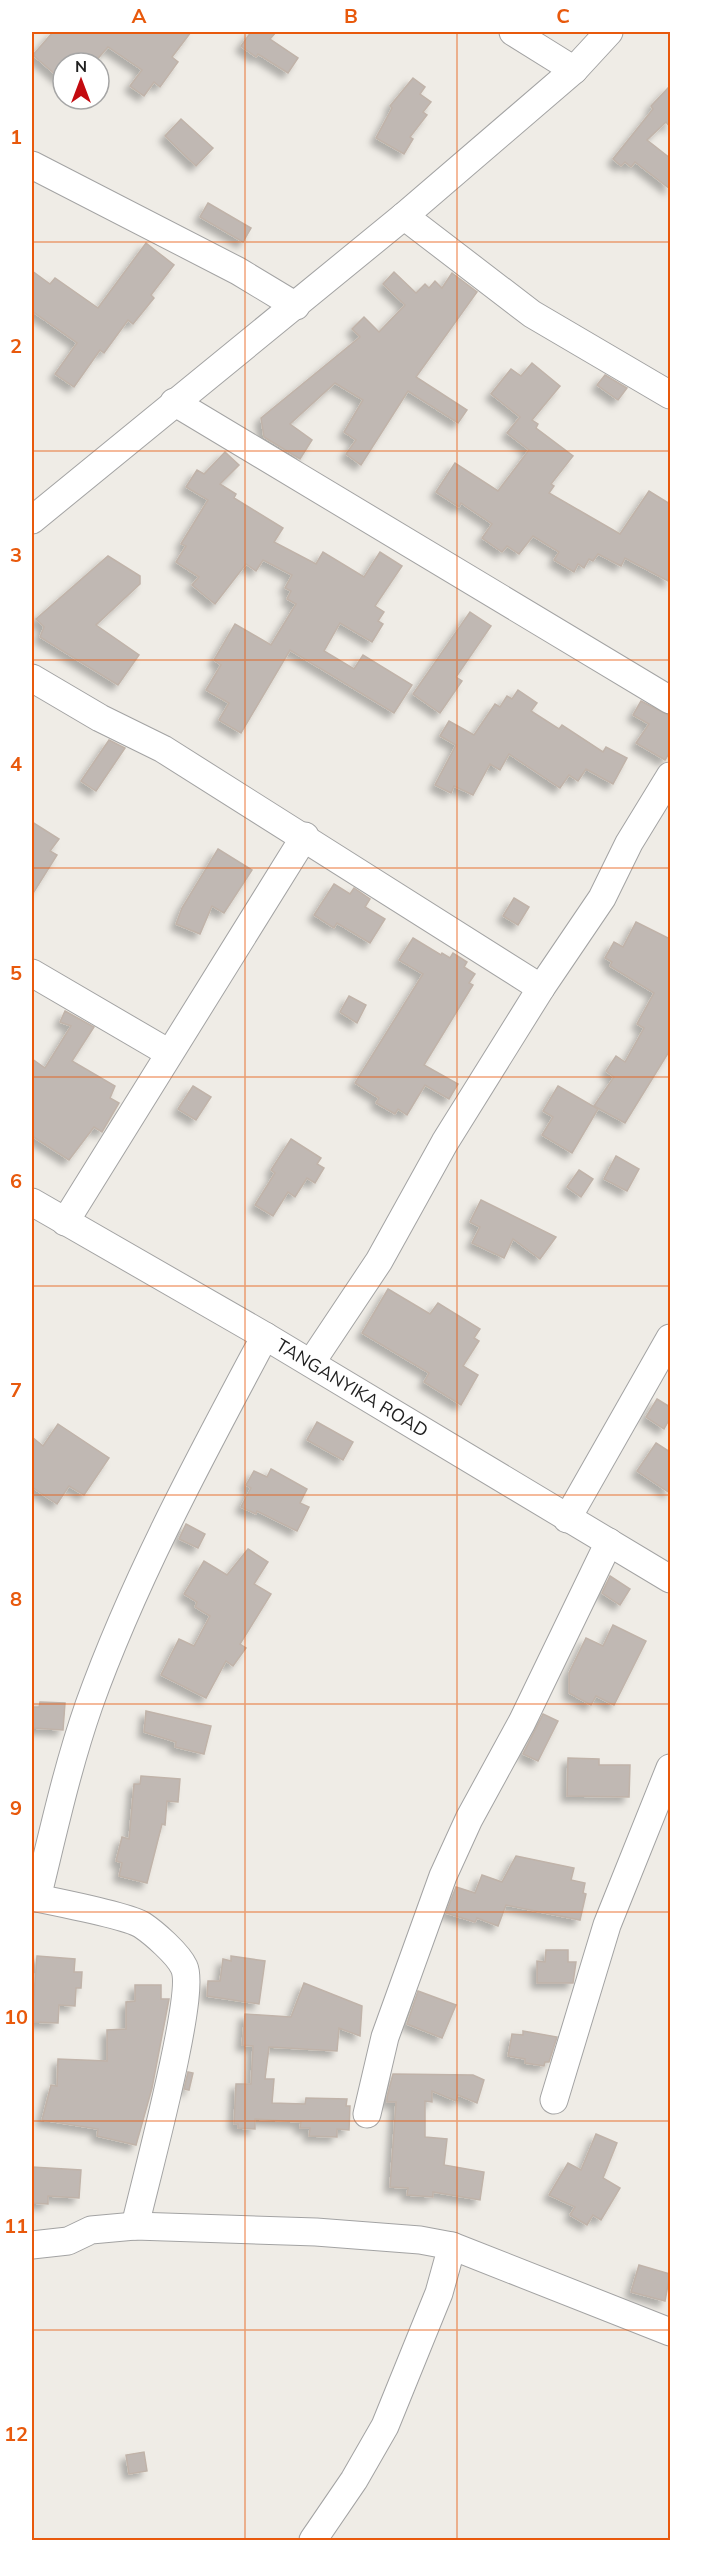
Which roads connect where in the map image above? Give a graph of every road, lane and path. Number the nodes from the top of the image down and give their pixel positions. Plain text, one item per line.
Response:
1 (513, 32) edge
2 (609, 32) edge
3 (574, 70) junction
4 (32, 165) edge
5 (404, 216) junction
6 (296, 306) junction
7 (670, 395) edge
8 (174, 402) junction
9 (32, 520) edge
10 (32, 678) edge
11 (670, 700) edge
12 (670, 776) edge
13 (305, 836) junction
14 (32, 973) edge
15 (541, 988) junction
16 (169, 1053) junction
17 (32, 1202) edge
18 (65, 1222) junction
19 (265, 1336) junction
20 (670, 1338) edge
21 (311, 1363) junction
22 (567, 1519) junction
23 (609, 1542) junction
24 (670, 1579) edge
25 (670, 1768) edge
26 (34, 1898) edge
27 (554, 2100) dead end
28 (367, 2114) dead end
29 (135, 2226) junction
30 (32, 2245) edge
31 (452, 2246) junction
32 (670, 2332) edge
33 (313, 2541) edge

1 - 3 street
2 - 3 street
3 - 5 street
4 - 6 street
5 - 6 street
5 - 7 street
6 - 8 street
8 - 9 street
8 - 11 street
10 - 13 street
12 - 15 street
13 - 15 street
13 - 16 street
14 - 16 street
15 - 21 street
16 - 18 street
17 - 18 street, TANGANYIKA ROAD
18 - 19 street, TANGANYIKA ROAD
19 - 21 street, TANGANYIKA ROAD
19 - 26 street
20 - 22 street
21 - 22 street, TANGANYIKA ROAD
22 - 23 street, TANGANYIKA ROAD
23 - 24 street, TANGANYIKA ROAD
23 - 28 street
25 - 27 street
26 - 29 street
29 - 30 street
29 - 31 street
31 - 32 street
31 - 33 street

